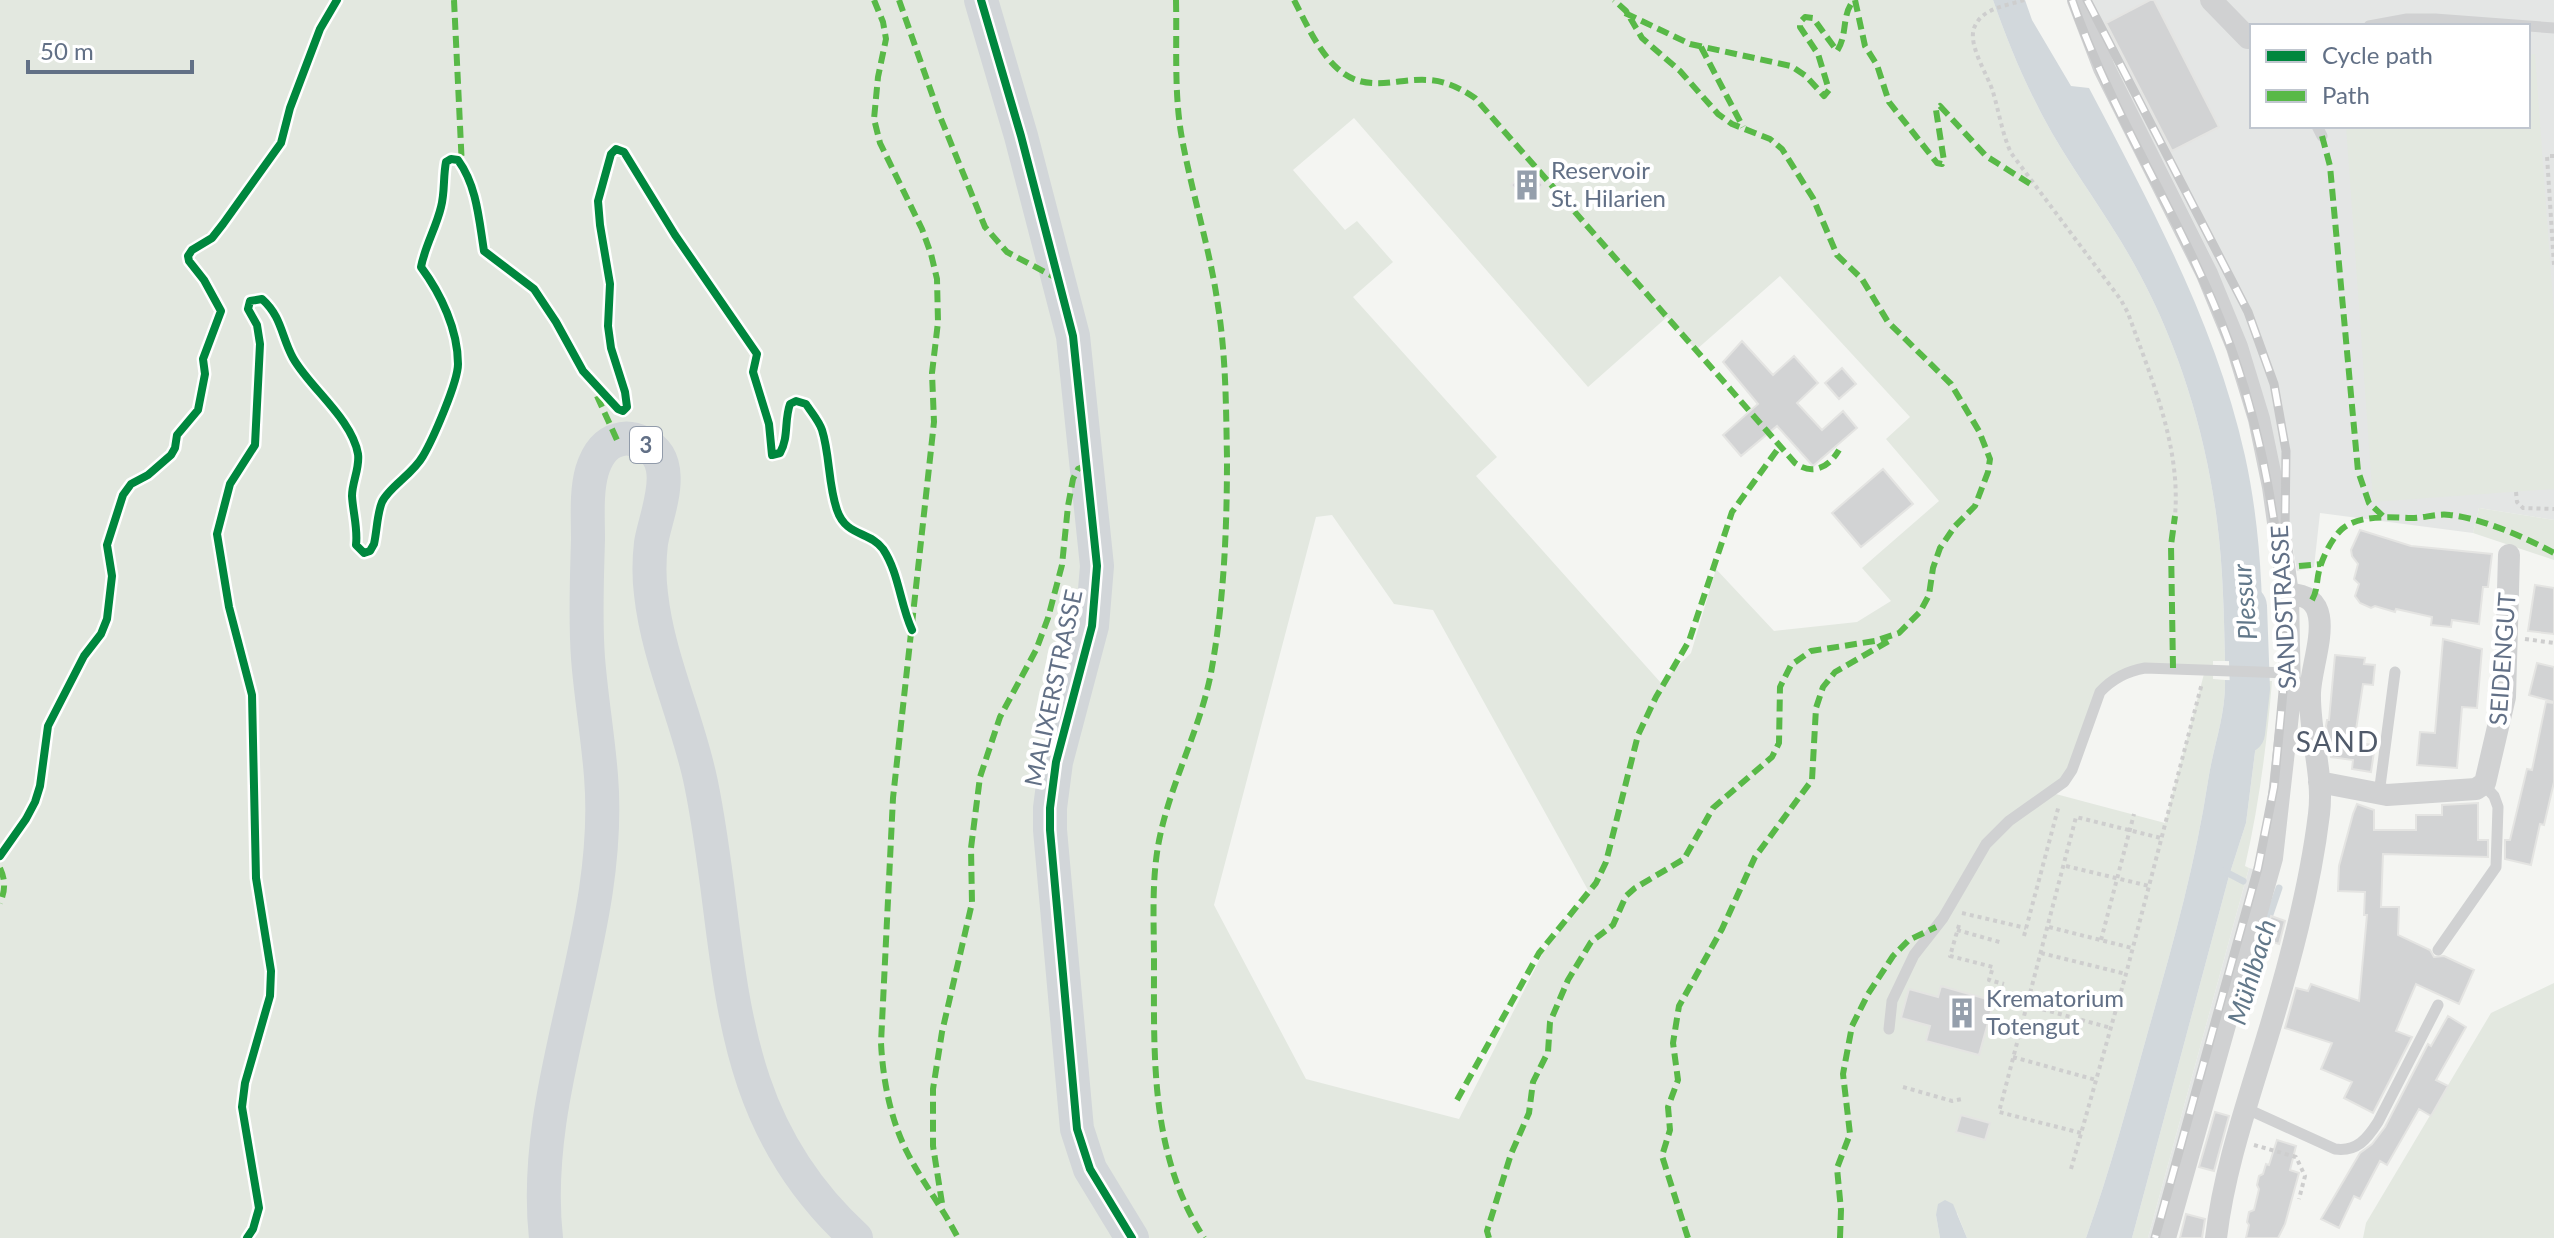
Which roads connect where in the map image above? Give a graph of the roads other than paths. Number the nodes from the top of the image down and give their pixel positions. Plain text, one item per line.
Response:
1 (981, 0) edge
2 (2078, 0) edge
3 (2211, 0) edge
4 (2382, 24) edge
5 (2501, 24) edge
6 (2530, 26) edge
7 (2554, 28) edge
8 (2250, 39) edge
9 (2509, 555) dead end
10 (2288, 594) junction
11 (2281, 672) junction
12 (2395, 672) dead end
13 (2319, 782) junction
14 (2484, 785) junction
15 (2379, 795) junction
16 (2438, 950) dead end
17 (2438, 1005) dead end
18 (1889, 1029) dead end
19 (2245, 1108) junction
20 (546, 1238) edge
21 (856, 1238) edge
22 (1132, 1238) edge
23 (2165, 1238) edge
24 (2216, 1238) edge

1 - 22 main road, MALIXERSTRASSE
2 - 10 street, SANDSTRASSE
3 - 8 street
4 - 5 lane
6 - 7 lane
9 - 14 street, SEIDENGUT
10 - 11 street, SANDSTRASSE
10 - 13 street
11 - 18 lane
11 - 23 street, SANDSTRASSE
12 - 15 lane
13 - 15 street
13 - 19 street
14 - 15 street
14 - 16 lane
17 - 19 lane
19 - 24 street
20 - 21 main road, 3

